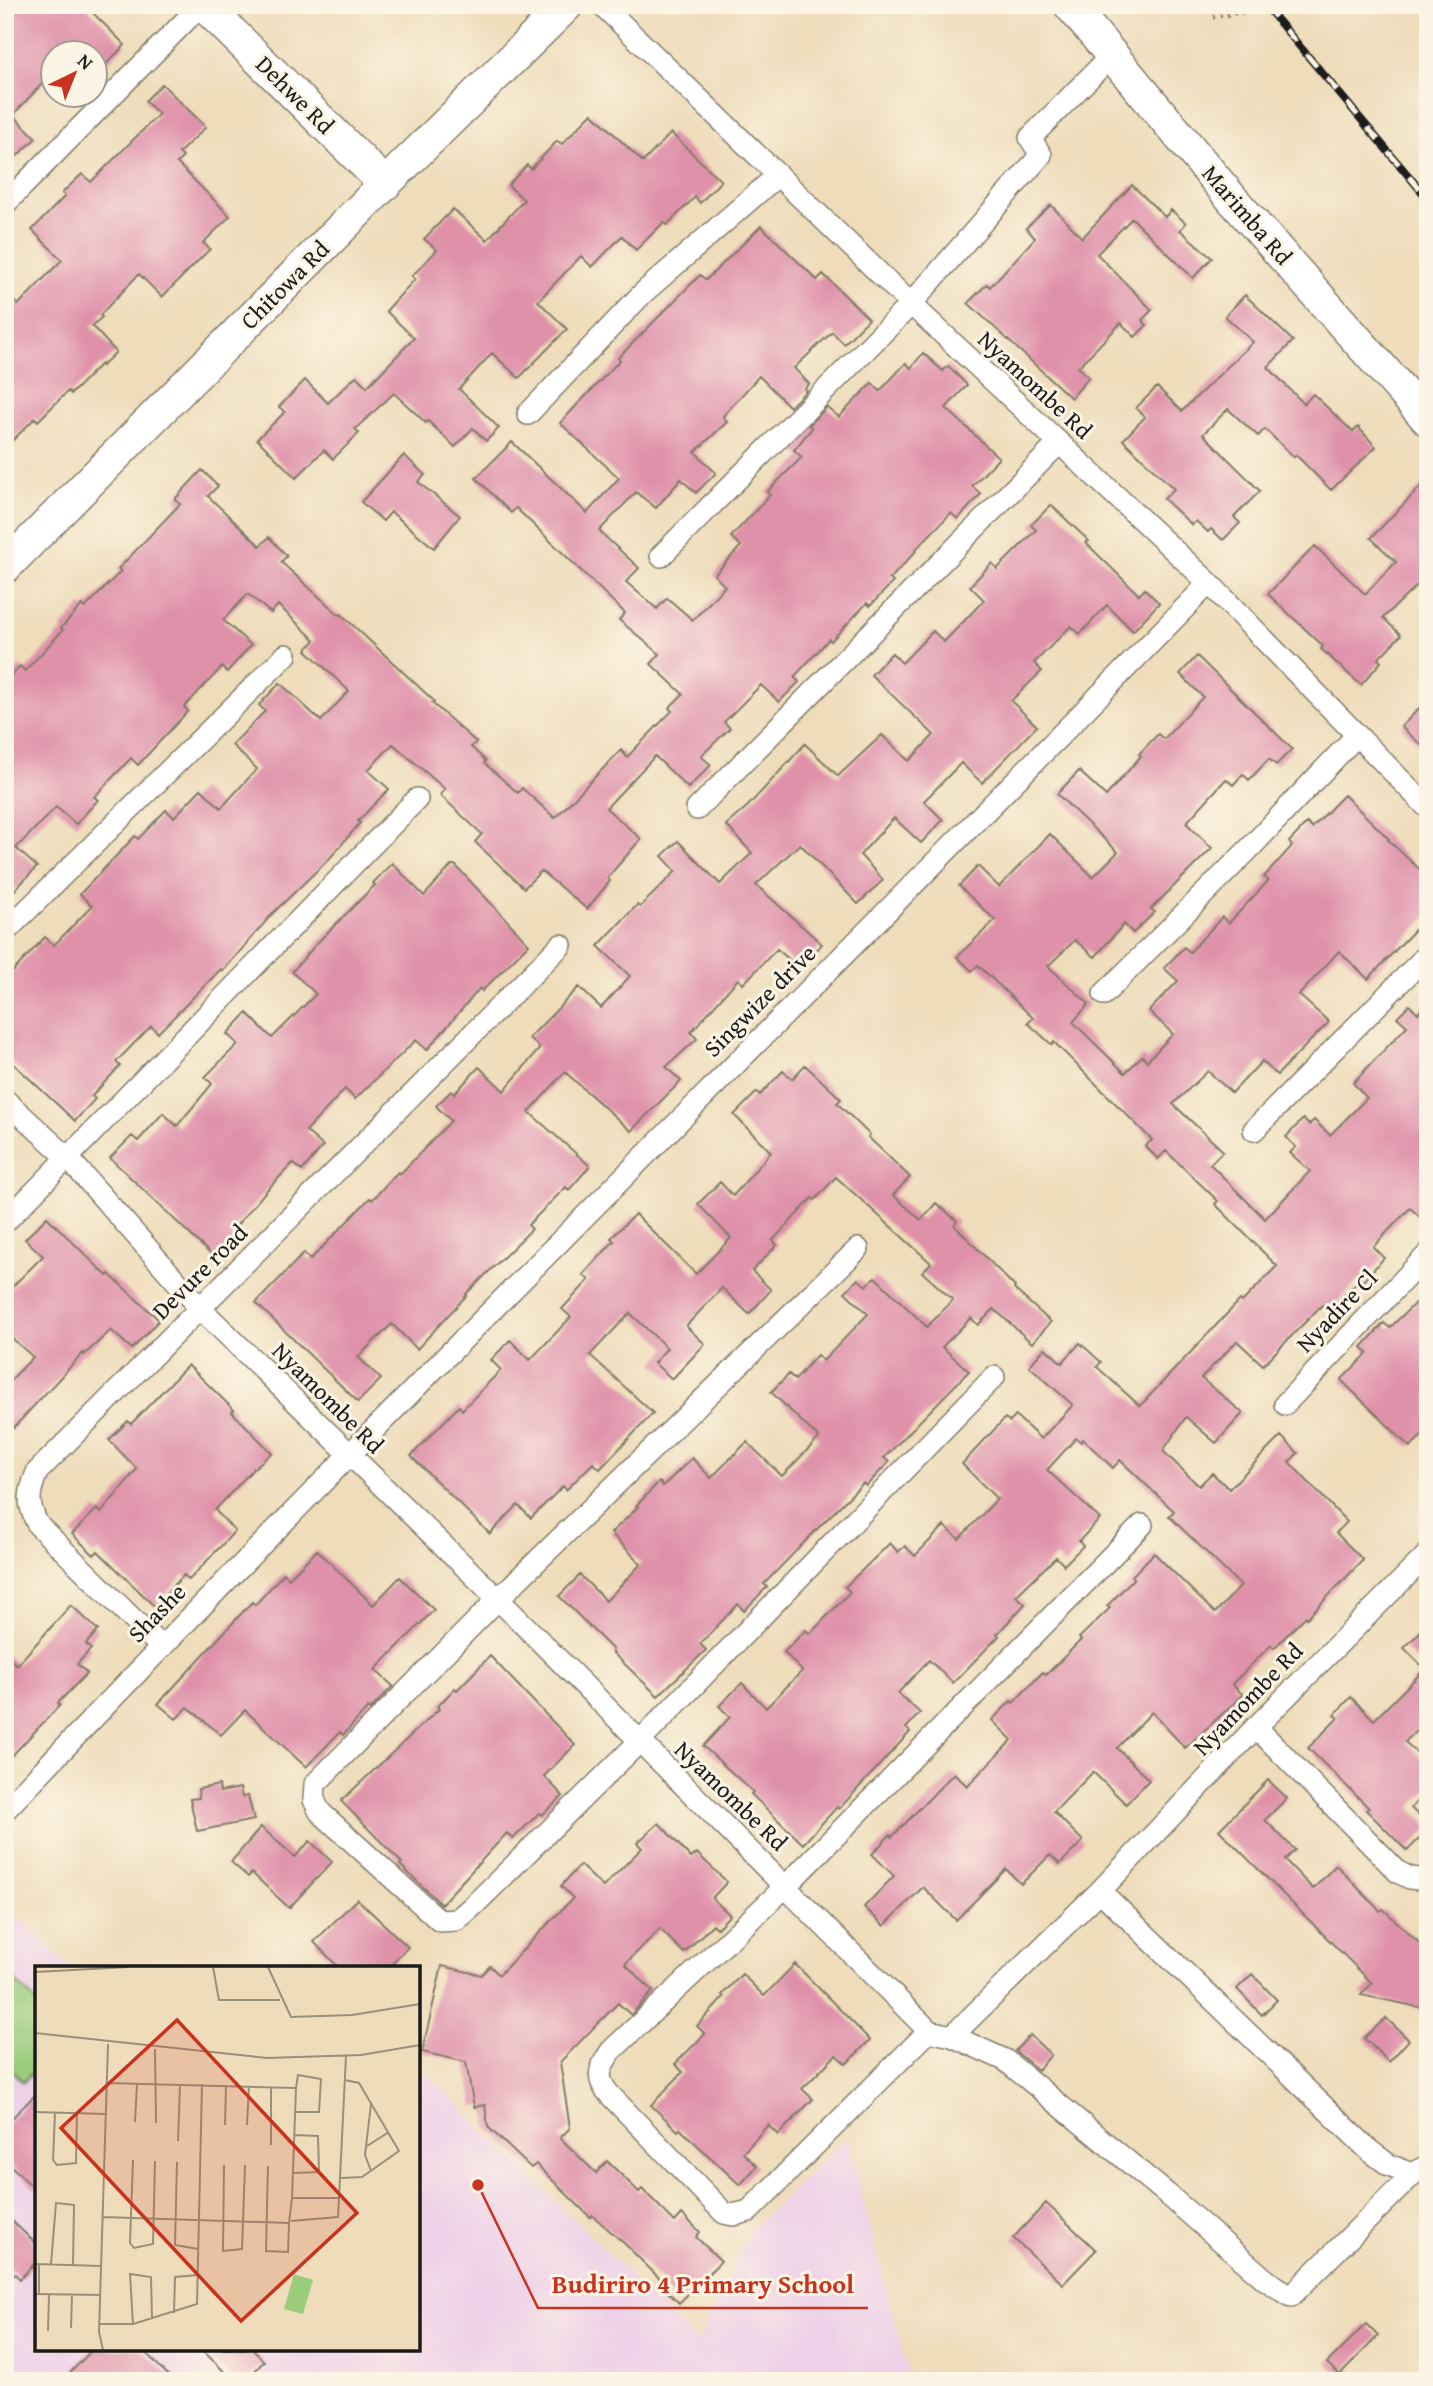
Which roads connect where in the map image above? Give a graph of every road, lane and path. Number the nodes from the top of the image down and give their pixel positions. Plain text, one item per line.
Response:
1 (203, 5) edge
2 (567, 5) edge
3 (602, 5) edge
4 (1070, 5) edge
5 (1272, 5) edge
6 (1213, 17) dead end
7 (1112, 55) junction
8 (778, 175) junction
9 (385, 184) junction
10 (5, 204) edge
11 (911, 304) junction
12 (527, 414) dead end
13 (1428, 420) edge
14 (1059, 443) junction
15 (661, 556) dead end
16 (5, 567) edge
17 (1209, 583) junction
18 (286, 654) dead end
19 (1356, 735) junction
20 (417, 799) dead end
21 (1428, 808) edge
22 (697, 809) dead end
23 (5, 933) edge
24 (561, 945) dead end
25 (1428, 954) edge
26 (1104, 994) dead end
27 (5, 1100) edge
28 (1254, 1130) dead end
29 (68, 1158) junction
30 (5, 1222) edge
31 (858, 1249) dead end
32 (1428, 1254) edge
33 (201, 1309) junction
34 (994, 1377) dead end
35 (1285, 1405) dead end
36 (348, 1455) junction
37 (1142, 1525) dead end
38 (1428, 1554) edge
39 (498, 1599) junction
40 (161, 1647) junction
41 (1256, 1727) junction
42 (639, 1742) junction
43 (5, 1810) edge
44 (1428, 1880) edge
45 (786, 1886) junction
46 (1100, 1891) junction
47 (929, 2031) junction
48 (952, 2036) junction
49 (1420, 2170) edge

1 - 9 street, Dehwe Rd
1 - 10 street
2 - 9 street, Chitowa Rd
3 - 8 street, Nyamombe Rd
4 - 7 street, Marimba Rd
5 - 6 path
7 - 11 street
7 - 13 street, Marimba Rd
8 - 11 street, Nyamombe Rd
8 - 12 street
9 - 16 street, Chitowa Rd
11 - 14 street, Nyamombe Rd
11 - 15 street
14 - 17 street, Nyamombe Rd
14 - 22 street
17 - 19 street, Nyamombe Rd
17 - 36 street, Singwize drive
18 - 23 street
19 - 21 street, Nyamombe Rd
19 - 26 street
20 - 29 street
24 - 33 street, Devure road
25 - 28 street
27 - 29 street, Nyamombe Rd
29 - 30 street
29 - 33 street, Nyamombe Rd
31 - 39 street
32 - 35 street, Nyadire Cl
33 - 36 street, Nyamombe Rd
33 - 40 street, Devure road
34 - 42 street
36 - 39 street, Nyamombe Rd
36 - 40 street, Shashe
37 - 45 street
38 - 41 street, Nyamombe Rd
39 - 42 street, Nyamombe Rd
39 - 42 street
40 - 43 street, Shashe
41 - 44 street
41 - 46 street, Nyamombe Rd
42 - 45 street, Nyamombe Rd
45 - 47 street, Nyamombe Rd
45 - 47 street
46 - 48 street, Nyamombe Rd
46 - 49 street
47 - 48 street
48 - 49 street

